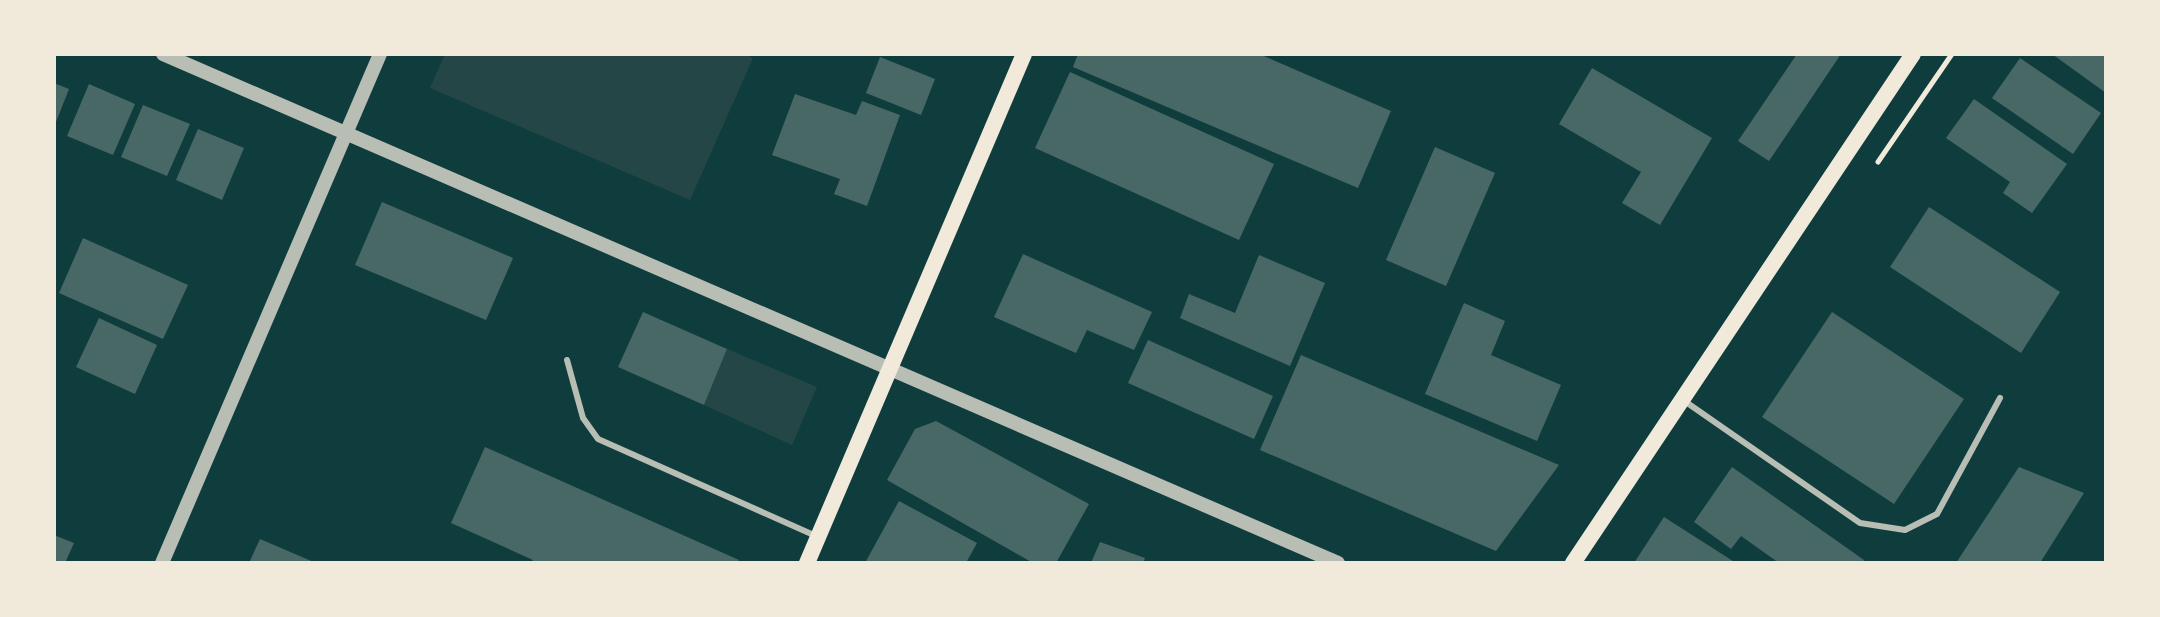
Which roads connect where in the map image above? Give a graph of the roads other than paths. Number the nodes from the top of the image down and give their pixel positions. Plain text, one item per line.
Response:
1 (163, 54) edge
2 (380, 54) edge
3 (1024, 54) edge
4 (1913, 54) edge
5 (347, 133) junction
6 (567, 360) dead end
7 (890, 369) junction
8 (1680, 398) junction
9 (2000, 398) dead end
10 (818, 537) junction
11 (162, 563) edge
12 (807, 563) edge
13 (1338, 563) edge
14 (1573, 563) edge

1 - 5 street
2 - 5 street
3 - 7 main road
4 - 8 main road
5 - 7 street
5 - 11 street
6 - 10 lane
7 - 10 main road
7 - 13 street
8 - 9 lane
8 - 14 main road
10 - 12 main road

